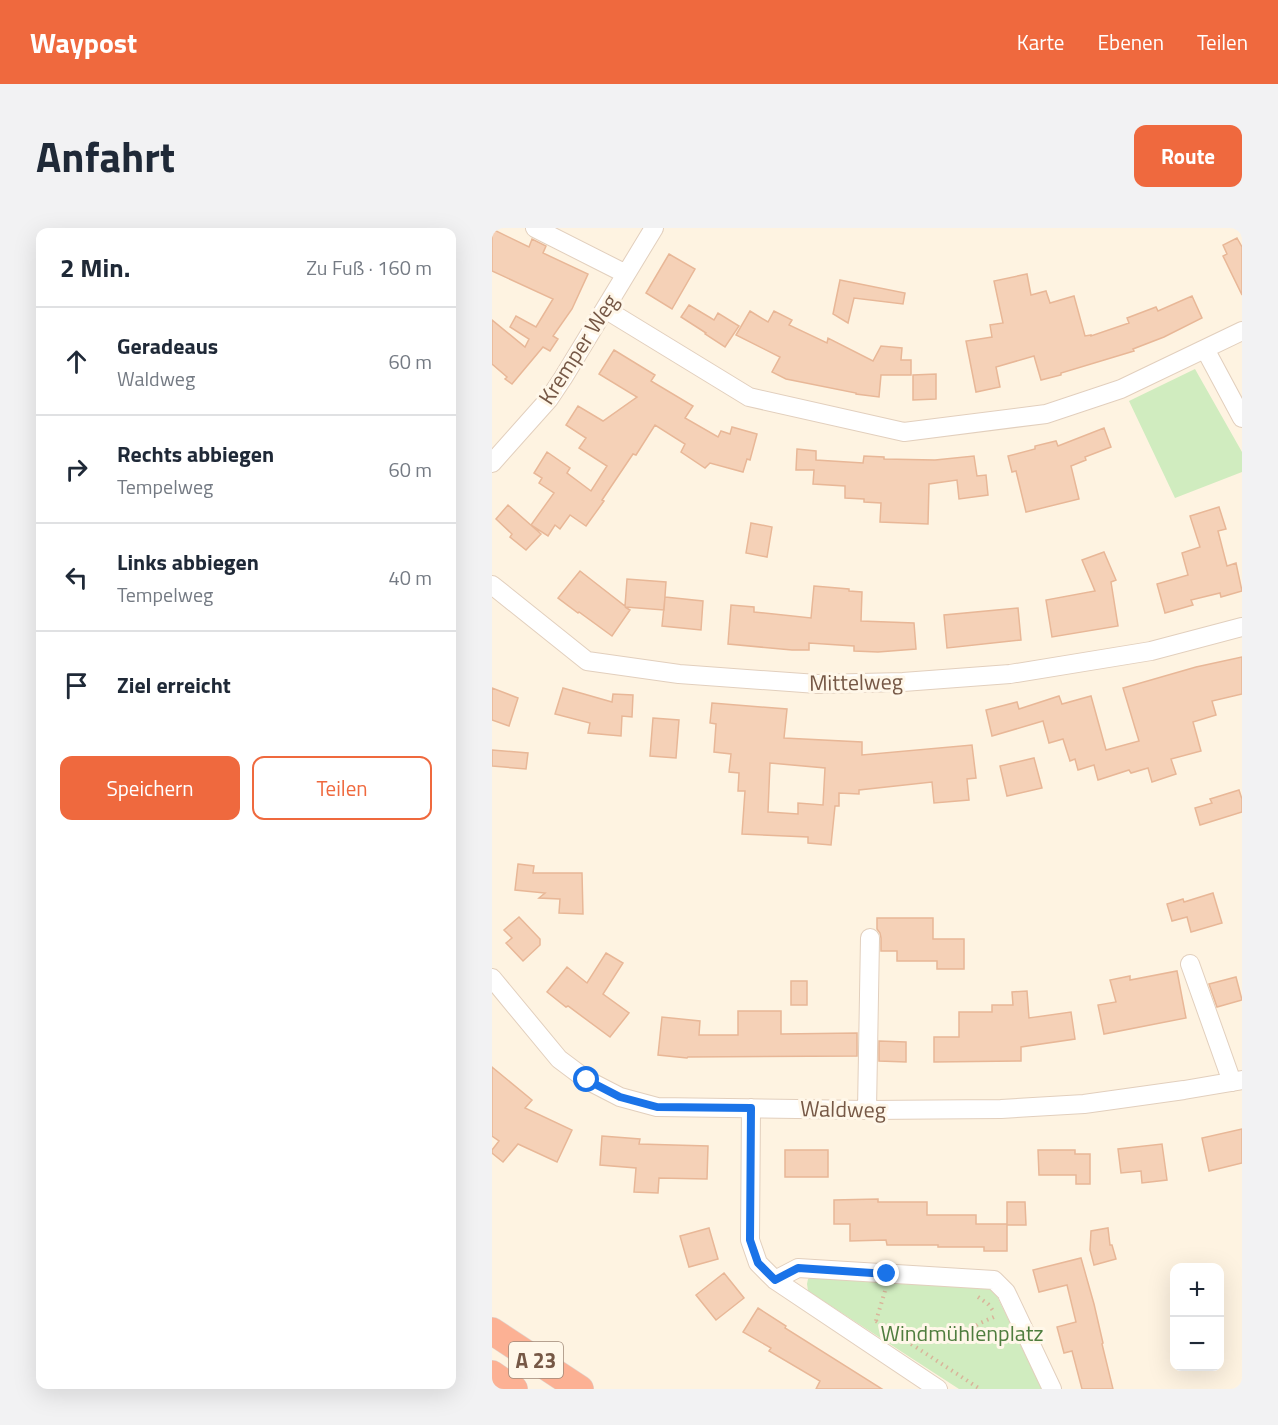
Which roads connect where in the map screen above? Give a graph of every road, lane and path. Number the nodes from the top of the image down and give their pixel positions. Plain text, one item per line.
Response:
1 (535, 228) edge
2 (654, 228) edge
3 (626, 274) junction
4 (604, 309) junction
5 (1242, 331) edge
6 (1205, 349) junction
7 (1242, 418) edge
8 (492, 463) edge
9 (492, 585) edge
10 (1242, 627) edge
11 (870, 938) dead end
12 (1190, 964) dead end
13 (492, 978) edge
14 (1237, 1081) edge
15 (751, 1108) junction
16 (867, 1110) junction
17 (887, 1274) junction
18 (775, 1280) junction
19 (884, 1293) junction
20 (894, 1293) dead end
21 (976, 1296) dead end
22 (996, 1316) junction
23 (1000, 1325) dead end
24 (492, 1331) edge
25 (967, 1333) dead end
26 (492, 1374) edge
27 (514, 1389) edge
28 (580, 1389) edge
29 (938, 1389) edge
30 (980, 1389) edge
31 (1052, 1389) edge

1 - 3 street
2 - 3 street, Kremper Weg
3 - 4 street, Kremper Weg
4 - 6 street
4 - 8 street, Kremper Weg
5 - 6 street
6 - 7 street
9 - 10 street, Mittelweg
11 - 16 street
12 - 14 street
13 - 15 street, Waldweg
14 - 16 street, Waldweg
15 - 16 street, Waldweg
15 - 18 street
17 - 18 street
17 - 19 path
17 - 31 street
18 - 29 street
19 - 20 path
19 - 30 path
21 - 22 path
22 - 23 path
22 - 25 path
24 - 28 highway, A 23
26 - 27 highway, A 23

